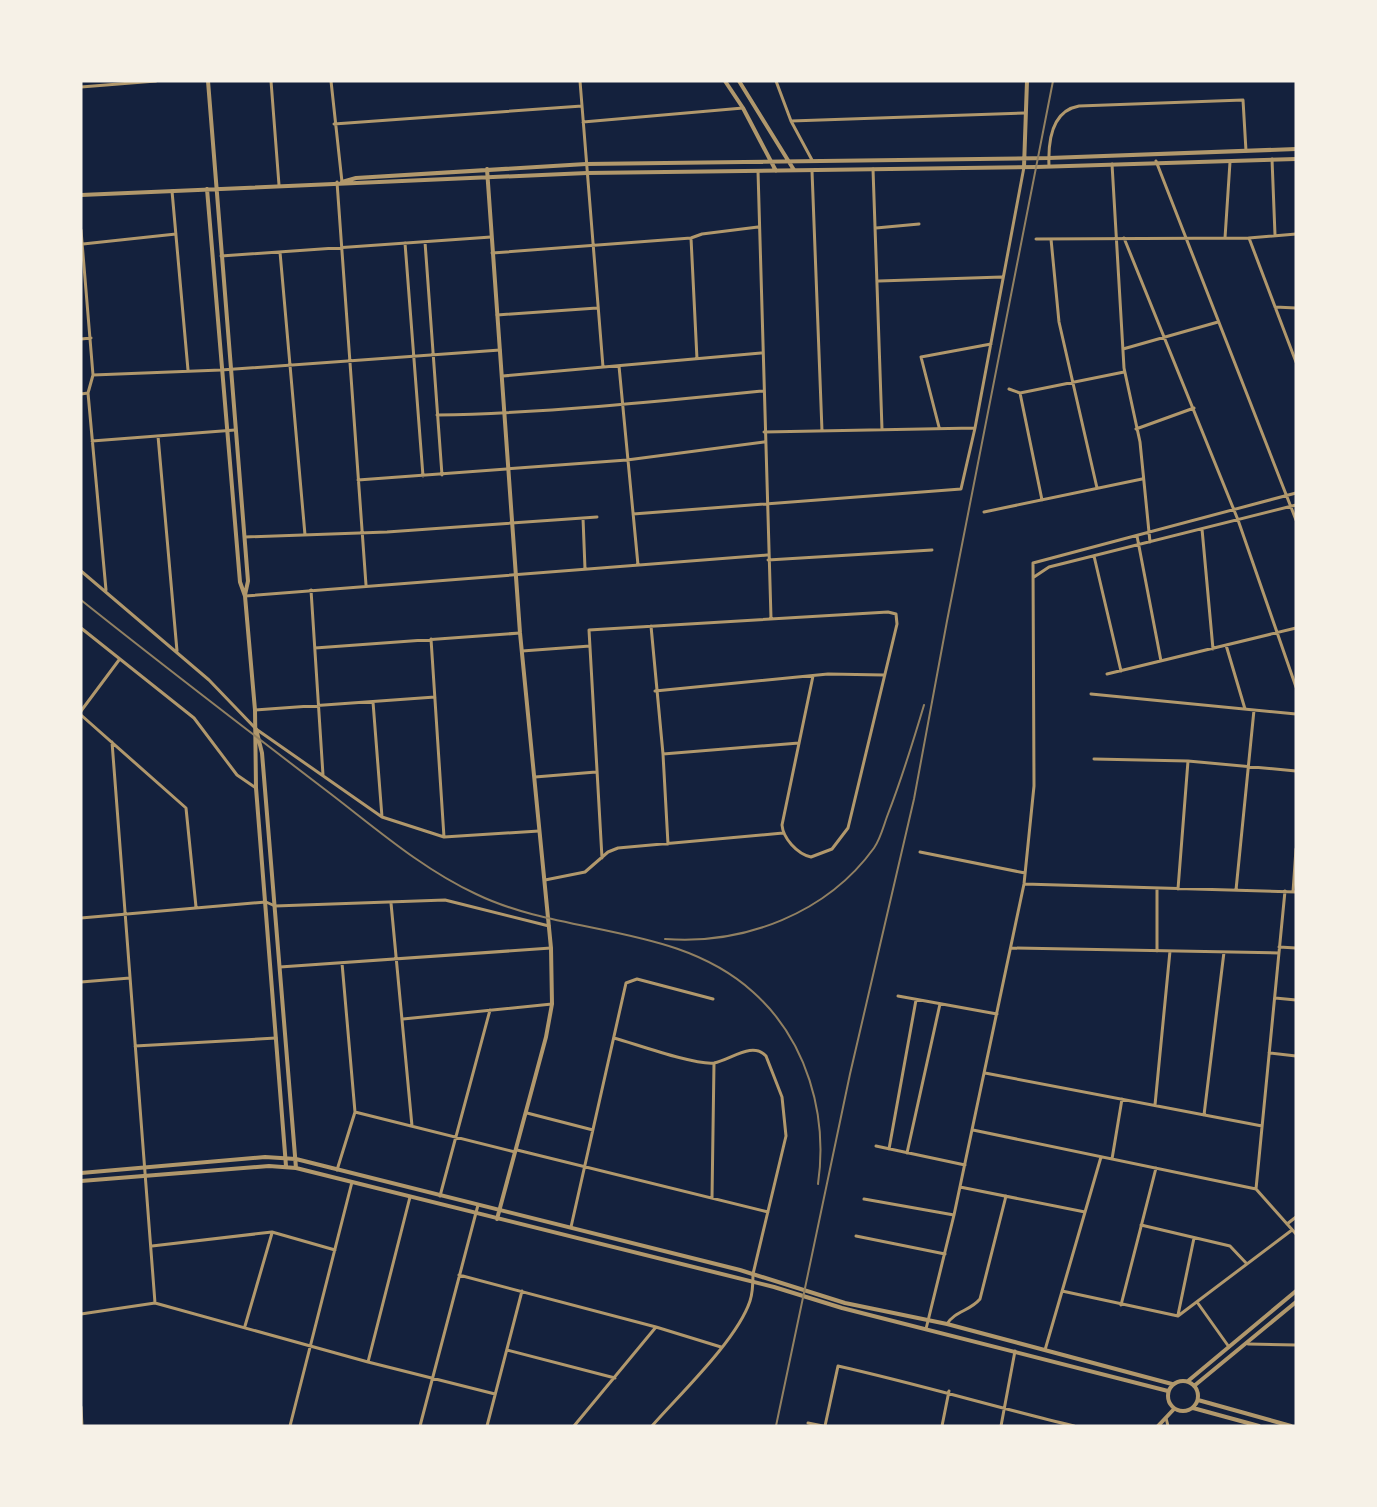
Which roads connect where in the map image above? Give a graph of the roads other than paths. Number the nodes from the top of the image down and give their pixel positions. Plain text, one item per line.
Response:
1 (156, 81) edge
2 (208, 81) edge
3 (271, 81) edge
4 (331, 81) edge
5 (580, 81) edge
6 (725, 81) edge
7 (739, 81) edge
8 (776, 81) edge
9 (1028, 81) edge
10 (81, 87) edge
11 (582, 106) junction
12 (743, 108) junction
13 (1025, 113) junction
14 (791, 121) junction
15 (583, 122) junction
16 (334, 124) junction
17 (1296, 149) edge
18 (1246, 151) junction
19 (1025, 158) junction
20 (1049, 158) junction
21 (1272, 159) junction
22 (1296, 159) edge
23 (1230, 160) junction
24 (1156, 161) junction
25 (772, 162) junction
26 (788, 162) junction
27 (812, 162) junction
28 (586, 164) junction
29 (1112, 164) junction
30 (1024, 167) junction
31 (1050, 167) junction
32 (487, 169) junction
33 (873, 169) junction
34 (758, 171) junction
35 (776, 171) junction
36 (794, 171) junction
37 (812, 171) junction
38 (587, 173) junction
39 (487, 176) junction
40 (339, 182) junction
41 (279, 185) junction
42 (207, 189) junction
43 (218, 189) junction
44 (172, 191) junction
45 (81, 195) edge
46 (920, 224) dead end
47 (758, 227) junction
48 (876, 228) junction
49 (81, 230) edge
50 (176, 234) junction
51 (1296, 234) edge
52 (1275, 236) junction
53 (491, 237) junction
54 (691, 238) junction
55 (1117, 238) junction
56 (1124, 238) junction
57 (1185, 238) junction
58 (1225, 238) junction
59 (1249, 238) junction
60 (1036, 239) dead end
61 (1051, 239) junction
62 (424, 242) junction
63 (405, 243) junction
64 (83, 244) junction
65 (593, 245) junction
66 (342, 248) junction
67 (280, 252) junction
68 (492, 253) junction
69 (221, 256) junction
70 (1002, 277) junction
71 (879, 281) junction
72 (598, 308) junction
73 (1275, 308) junction
74 (1296, 308) edge
75 (497, 315) junction
76 (1218, 322) junction
77 (1165, 337) junction
78 (91, 338) junction
79 (81, 339) edge
80 (991, 344) junction
81 (1123, 349) junction
82 (500, 350) junction
83 (762, 353) junction
84 (433, 355) junction
85 (415, 356) junction
86 (697, 359) junction
87 (350, 361) junction
88 (1296, 362) edge
89 (289, 365) junction
90 (619, 366) junction
91 (603, 367) junction
92 (188, 370) junction
93 (222, 370) junction
94 (230, 370) junction
95 (1124, 372) junction
96 (93, 375) junction
97 (502, 376) junction
98 (1073, 383) junction
99 (1009, 389) dead end
100 (763, 391) junction
101 (88, 393) junction
102 (1020, 393) junction
103 (81, 394) edge
104 (623, 406) junction
105 (1194, 408) junction
106 (505, 414) junction
107 (437, 415) junction
108 (939, 427) junction
109 (975, 428) junction
110 (882, 429) junction
111 (1136, 429) junction
112 (235, 430) junction
113 (226, 431) junction
114 (822, 431) junction
115 (764, 432) junction
116 (158, 436) junction
117 (92, 441) junction
118 (764, 442) junction
119 (627, 460) junction
120 (509, 471) junction
121 (442, 475) junction
122 (423, 476) junction
123 (1142, 479) junction
124 (358, 480) junction
125 (1097, 488) junction
126 (1296, 493) edge
127 (1286, 496) junction
128 (1042, 500) junction
129 (766, 502) junction
130 (1296, 505) edge
131 (1290, 506) junction
132 (1233, 510) junction
133 (984, 512) dead end
134 (633, 514) junction
135 (597, 517) dead end
136 (582, 518) junction
137 (1238, 520) junction
138 (1296, 520) edge
139 (512, 522) junction
140 (1202, 529) junction
141 (362, 532) junction
142 (1149, 533) junction
143 (305, 534) junction
144 (1137, 536) junction
145 (243, 537) junction
146 (1150, 542) junction
147 (1139, 545) junction
148 (933, 550) dead end
149 (767, 555) junction
150 (1094, 556) junction
151 (768, 560) junction
152 (638, 565) junction
153 (585, 569) junction
154 (81, 571) edge
155 (516, 575) junction
156 (1034, 577) junction
157 (366, 585) junction
158 (106, 590) junction
159 (311, 590) junction
160 (245, 596) junction
161 (771, 618) junction
162 (651, 626) junction
163 (81, 628) edge
164 (1296, 628) edge
165 (520, 633) junction
166 (1278, 633) junction
167 (431, 639) junction
168 (1226, 645) junction
169 (590, 646) junction
170 (315, 648) junction
171 (1213, 649) junction
172 (522, 651) junction
173 (177, 653) junction
174 (119, 660) junction
175 (1161, 661) junction
176 (1121, 670) junction
177 (1107, 674) dead end
178 (884, 675) junction
179 (813, 676) junction
180 (1296, 687) edge
181 (655, 691) junction
182 (1091, 694) dead end
183 (436, 696) junction
184 (373, 701) junction
185 (318, 705) junction
186 (1245, 709) junction
187 (255, 710) junction
188 (1254, 710) junction
189 (81, 713) edge
190 (1296, 714) edge
191 (256, 729) junction
192 (112, 742) junction
193 (798, 743) junction
194 (663, 754) junction
195 (1094, 759) dead end
196 (1188, 761) junction
197 (1248, 766) junction
198 (1296, 771) edge
199 (596, 772) junction
200 (322, 775) junction
201 (532, 777) junction
202 (256, 788) junction
203 (382, 817) junction
204 (539, 831) junction
205 (783, 833) junction
206 (444, 837) junction
207 (668, 844) junction
208 (1296, 849) edge
209 (920, 852) dead end
210 (602, 858) junction
211 (1025, 873) junction
212 (545, 880) junction
213 (1024, 884) junction
214 (1158, 888) junction
215 (1178, 889) junction
216 (1236, 890) junction
217 (1285, 891) junction
218 (1294, 892) edge
219 (266, 902) junction
220 (391, 903) junction
221 (275, 906) junction
222 (196, 907) junction
223 (124, 914) junction
224 (81, 918) edge
225 (549, 926) junction
226 (1280, 947) junction
227 (551, 948) junction
228 (1011, 948) junction
229 (1296, 948) edge
230 (1157, 951) junction
231 (1170, 951) junction
232 (1224, 952) junction
233 (1279, 953) junction
234 (398, 959) junction
235 (342, 963) junction
236 (280, 968) junction
237 (130, 978) junction
238 (81, 982) edge
239 (898, 996) dead end
240 (1275, 998) junction
241 (713, 999) dead end
242 (916, 1000) junction
243 (1296, 1000) edge
244 (552, 1004) junction
245 (940, 1004) junction
246 (490, 1010) junction
247 (997, 1014) junction
248 (403, 1018) junction
249 (276, 1038) junction
250 (614, 1038) junction
251 (135, 1046) junction
252 (1269, 1053) junction
253 (1296, 1056) edge
254 (714, 1063) junction
255 (985, 1073) junction
256 (1122, 1099) junction
257 (1155, 1105) junction
258 (355, 1112) junction
259 (526, 1113) junction
260 (1204, 1115) junction
261 (412, 1126) junction
262 (1262, 1126) junction
263 (593, 1130) junction
264 (973, 1130) junction
265 (457, 1138) junction
266 (876, 1146) dead end
267 (889, 1149) junction
268 (517, 1151) junction
269 (908, 1153) junction
270 (1101, 1157) junction
271 (285, 1158) junction
272 (296, 1159) junction
273 (1112, 1159) junction
274 (965, 1165) junction
275 (286, 1166) junction
276 (145, 1167) junction
277 (585, 1167) junction
278 (296, 1168) junction
279 (1156, 1168) junction
280 (337, 1170) junction
281 (81, 1173) edge
282 (146, 1176) junction
283 (81, 1181) edge
284 (352, 1182) junction
285 (960, 1187) junction
286 (1256, 1189) junction
287 (440, 1196) junction
288 (1006, 1196) junction
289 (410, 1197) junction
290 (712, 1198) junction
291 (864, 1199) dead end
292 (478, 1205) junction
293 (500, 1211) junction
294 (768, 1212) junction
295 (1084, 1212) junction
296 (476, 1214) junction
297 (954, 1215) junction
298 (1296, 1217) edge
299 (497, 1219) junction
300 (1287, 1224) junction
301 (1141, 1226) junction
302 (571, 1229) junction
303 (1292, 1230) junction
304 (272, 1232) junction
305 (1296, 1234) edge
306 (856, 1236) dead end
307 (1194, 1238) junction
308 (152, 1246) junction
309 (335, 1250) junction
310 (946, 1254) junction
311 (1247, 1264) junction
312 (753, 1274) junction
313 (459, 1275) junction
314 (753, 1282) junction
315 (522, 1291) junction
316 (1296, 1291) edge
317 (1062, 1292) junction
318 (1197, 1302) junction
319 (1296, 1302) edge
320 (155, 1303) junction
321 (1121, 1305) junction
322 (81, 1314) edge
323 (1178, 1316) junction
324 (928, 1321) junction
325 (947, 1324) junction
326 (245, 1326) junction
327 (656, 1327) junction
328 (927, 1329) junction
329 (308, 1344) junction
330 (1248, 1344) junction
331 (1296, 1345) edge
332 (721, 1347) junction
333 (1230, 1348) junction
334 (507, 1350) junction
335 (1045, 1350) junction
336 (1016, 1351) junction
337 (368, 1362) junction
338 (433, 1378) junction
339 (615, 1378) junction
340 (1188, 1382) junction
341 (1172, 1384) junction
342 (1194, 1386) junction
343 (949, 1391) junction
344 (1168, 1391) junction
345 (495, 1394) junction
346 (1198, 1400) junction
347 (81, 1407) edge
348 (1192, 1408) junction
349 (1004, 1409) junction
350 (1174, 1409) junction
351 (1166, 1418) junction
352 (808, 1423) dead end
353 (1059, 1424) edge
354 (82, 1426) edge
355 (290, 1426) edge
356 (420, 1426) edge
357 (487, 1426) edge
358 (574, 1426) edge
359 (652, 1426) edge
360 (824, 1426) edge
361 (942, 1426) edge
362 (1001, 1426) edge
363 (1074, 1426) edge
364 (1158, 1426) edge
365 (1168, 1426) edge
366 (1259, 1426) edge
367 (1291, 1426) edge

1 - 10 street
2 - 43 street
3 - 41 street
4 - 16 street
5 - 11 street
6 - 12 street
7 - 26 street
8 - 14 street
9 - 13 street
11 - 15 street
11 - 16 street
12 - 15 street
12 - 25 street
13 - 14 street
13 - 19 street
14 - 27 street
15 - 28 street
16 - 40 street
17 - 18 street
18 - 20 street
18 - 20 street
19 - 20 street
19 - 27 street
19 - 30 street
20 - 31 street
21 - 22 street
21 - 23 street
21 - 52 street
23 - 24 street
23 - 58 street
24 - 29 street
24 - 57 street
25 - 26 street
25 - 28 street
25 - 35 street
26 - 27 street
26 - 36 street
28 - 32 street
28 - 38 street
29 - 31 street
29 - 55 street
30 - 31 street
30 - 33 street
30 - 70 street
32 - 39 street
32 - 40 street
33 - 37 street
33 - 48 street
34 - 35 street
34 - 38 street
34 - 47 street
35 - 36 street
36 - 37 street
37 - 114 street
38 - 39 street
38 - 65 street
39 - 40 street
39 - 53 street
40 - 41 street
40 - 66 street
41 - 43 street
42 - 43 street
42 - 44 street
42 - 93 street
43 - 69 street
44 - 45 street
44 - 50 street
46 - 48 street
47 - 54 street
47 - 83 street
48 - 71 street
49 - 64 street
50 - 64 street
50 - 92 street
51 - 52 street
52 - 59 street
53 - 62 street
53 - 68 street
54 - 65 street
54 - 86 street
55 - 56 street
55 - 61 street
55 - 81 street
56 - 57 street
56 - 77 street
57 - 58 street
57 - 76 street
58 - 59 street
59 - 73 street
60 - 61 street
61 - 98 street
62 - 63 street
62 - 84 street
63 - 66 street
63 - 85 street
64 - 78 street
65 - 68 street
65 - 72 street
66 - 67 street
66 - 87 street
67 - 69 street
67 - 89 street
68 - 75 street
69 - 94 street
70 - 71 street
70 - 80 street
71 - 110 street
72 - 75 street
72 - 91 street
73 - 74 street
73 - 88 street
75 - 82 street
76 - 77 street
76 - 127 street
77 - 81 street
77 - 105 street
78 - 79 street
78 - 96 street
80 - 108 street
80 - 109 street
81 - 95 street
82 - 84 street
82 - 97 street
83 - 86 street
83 - 100 street
84 - 85 street
84 - 107 street
85 - 87 street
85 - 122 street
86 - 90 street
87 - 89 street
87 - 124 street
89 - 94 street
89 - 143 street
90 - 91 street
90 - 104 street
91 - 97 street
92 - 93 street
92 - 96 street
93 - 94 street
93 - 113 street
94 - 112 street
95 - 98 street
95 - 111 street
96 - 101 street
97 - 106 street
98 - 102 street
98 - 125 street
99 - 102 street
100 - 104 street
100 - 115 street
101 - 103 street
101 - 117 street
102 - 128 street
104 - 106 street
104 - 119 street
105 - 111 street
105 - 132 street
106 - 107 street
106 - 120 street
107 - 121 street
108 - 109 street
108 - 110 street
109 - 129 street
110 - 114 street
111 - 123 street
112 - 113 street
112 - 145 street
113 - 116 street
113 - 160 street
114 - 115 street
115 - 118 street
116 - 117 street
116 - 173 street
117 - 158 street
118 - 119 street
118 - 129 street
119 - 120 street
119 - 134 street
120 - 121 street
120 - 139 street
121 - 122 street
122 - 124 street
123 - 125 street
123 - 142 street
124 - 141 street
125 - 128 street
126 - 127 street
127 - 131 street
127 - 132 street
128 - 133 street
129 - 134 street
129 - 149 street
130 - 131 street
131 - 137 street
131 - 138 street
132 - 137 street
132 - 142 street
134 - 152 street
135 - 136 street
136 - 139 street
136 - 153 street
137 - 140 street
137 - 166 street
139 - 141 street
139 - 155 street
140 - 146 street
140 - 171 street
141 - 143 street
141 - 157 street
142 - 144 street
142 - 146 street
143 - 145 street
144 - 147 street
144 - 156 street
145 - 160 street
146 - 147 street
147 - 150 street
147 - 175 street
148 - 151 street
149 - 151 street
149 - 152 street
150 - 156 street
150 - 176 street
151 - 161 street
152 - 153 street
153 - 155 street
154 - 158 street
155 - 157 street
155 - 165 street
156 - 211 street
157 - 159 street
158 - 173 street
159 - 160 street
159 - 170 street
160 - 187 street
161 - 162 street
161 - 178 street
162 - 169 street
162 - 181 street
163 - 174 street
164 - 166 street
165 - 167 street
165 - 172 street
166 - 168 street
166 - 180 street
167 - 170 street
167 - 183 street
168 - 171 street
168 - 186 street
169 - 172 street
169 - 199 street
170 - 185 street
171 - 175 street
172 - 201 street
173 - 191 street
174 - 189 street
174 - 202 street
175 - 176 street
176 - 177 street
178 - 179 street
178 - 205 street
179 - 181 street
179 - 193 street
181 - 194 street
182 - 186 street
183 - 184 street
183 - 206 street
184 - 185 street
184 - 203 street
185 - 187 street
185 - 200 street
186 - 188 street
187 - 191 street
188 - 190 street
188 - 197 street
189 - 192 street
191 - 200 street
191 - 202 street
191 - 221 street
192 - 222 street
192 - 223 street
193 - 194 street
193 - 205 street
194 - 207 street
195 - 196 street
196 - 197 street
196 - 215 street
197 - 198 street
197 - 216 street
199 - 201 street
199 - 210 street
200 - 203 street
201 - 204 street
202 - 219 street
203 - 206 street
204 - 206 street
204 - 212 street
205 - 207 street
207 - 210 street
208 - 218 street
209 - 211 street
210 - 212 street
211 - 213 street
212 - 225 street
213 - 214 street
213 - 228 street
214 - 215 street
214 - 230 street
215 - 216 street
216 - 217 street
217 - 218 street
217 - 226 street
219 - 221 street
219 - 222 street
219 - 249 street
220 - 221 street
220 - 225 street
220 - 234 street
221 - 236 street
222 - 223 street
223 - 224 street
223 - 237 street
225 - 227 street
226 - 229 street
226 - 233 street
227 - 234 street
227 - 244 street
228 - 230 street
228 - 247 street
230 - 231 street
231 - 232 street
231 - 257 street
232 - 233 street
232 - 260 street
233 - 240 street
234 - 235 street
234 - 248 street
235 - 236 street
235 - 258 street
236 - 272 street
237 - 238 street
237 - 251 street
239 - 242 street
240 - 243 street
240 - 252 street
241 - 250 street
242 - 245 street
242 - 267 street
244 - 246 street
244 - 259 street
245 - 247 street
245 - 269 street
246 - 248 street
246 - 265 street
247 - 255 street
248 - 261 street
249 - 251 street
249 - 271 street
250 - 254 street
250 - 263 street
251 - 276 street
252 - 253 street
252 - 262 street
254 - 290 street
254 - 294 street
255 - 256 street
255 - 264 street
256 - 257 street
256 - 273 street
257 - 260 street
258 - 261 street
258 - 280 street
259 - 263 street
259 - 268 street
260 - 262 street
261 - 265 street
262 - 286 street
263 - 277 street
264 - 270 street
264 - 274 street
265 - 268 street
265 - 287 street
266 - 267 street
267 - 269 street
268 - 277 street
268 - 293 street
269 - 274 street
270 - 273 street
270 - 295 street
271 - 272 street
271 - 275 street
271 - 276 street
272 - 278 street
272 - 280 street
273 - 279 street
274 - 285 street
275 - 278 street
275 - 282 street
276 - 281 street
276 - 282 street
277 - 290 street
277 - 302 street
278 - 284 street
279 - 286 street
279 - 301 street
280 - 287 street
282 - 283 street
282 - 308 street
284 - 289 street
284 - 309 street
285 - 288 street
285 - 297 street
286 - 300 street
287 - 292 street
288 - 295 street
288 - 325 street
289 - 296 street
289 - 337 street
290 - 294 street
291 - 297 street
292 - 293 street
292 - 296 street
293 - 299 street
293 - 302 street
294 - 312 street
295 - 317 street
296 - 299 street
296 - 313 street
297 - 310 street
298 - 300 street
299 - 314 street
300 - 303 street
301 - 307 street
301 - 321 street
302 - 312 street
303 - 305 street
303 - 311 street
304 - 308 street
304 - 309 street
304 - 326 street
306 - 310 street
307 - 311 street
307 - 323 street
308 - 320 street
309 - 329 street
310 - 324 street
311 - 318 street
312 - 314 street
312 - 324 street
313 - 315 street
313 - 338 street
314 - 328 street
314 - 332 street
315 - 327 street
315 - 334 street
316 - 333 street
317 - 321 street
317 - 335 street
318 - 323 street
318 - 333 street
319 - 330 street
320 - 322 street
320 - 326 street
321 - 323 street
324 - 325 street
324 - 328 street
325 - 335 street
326 - 329 street
327 - 332 street
327 - 339 street
328 - 336 street
329 - 337 street
329 - 355 street
330 - 331 street
330 - 342 street
332 - 359 street
333 - 340 street
334 - 339 street
334 - 345 street
335 - 341 street
336 - 344 street
336 - 349 street
337 - 338 street
338 - 345 street
338 - 356 street
339 - 358 street
340 - 341 street
340 - 342 street
341 - 344 street
342 - 346 street
343 - 349 street
343 - 360 street
343 - 361 street
344 - 350 street
345 - 357 street
346 - 348 street
346 - 367 street
347 - 354 street
348 - 350 street
348 - 366 street
349 - 353 street
349 - 362 street
350 - 351 street
351 - 364 street
351 - 365 street
352 - 360 street
353 - 363 street

